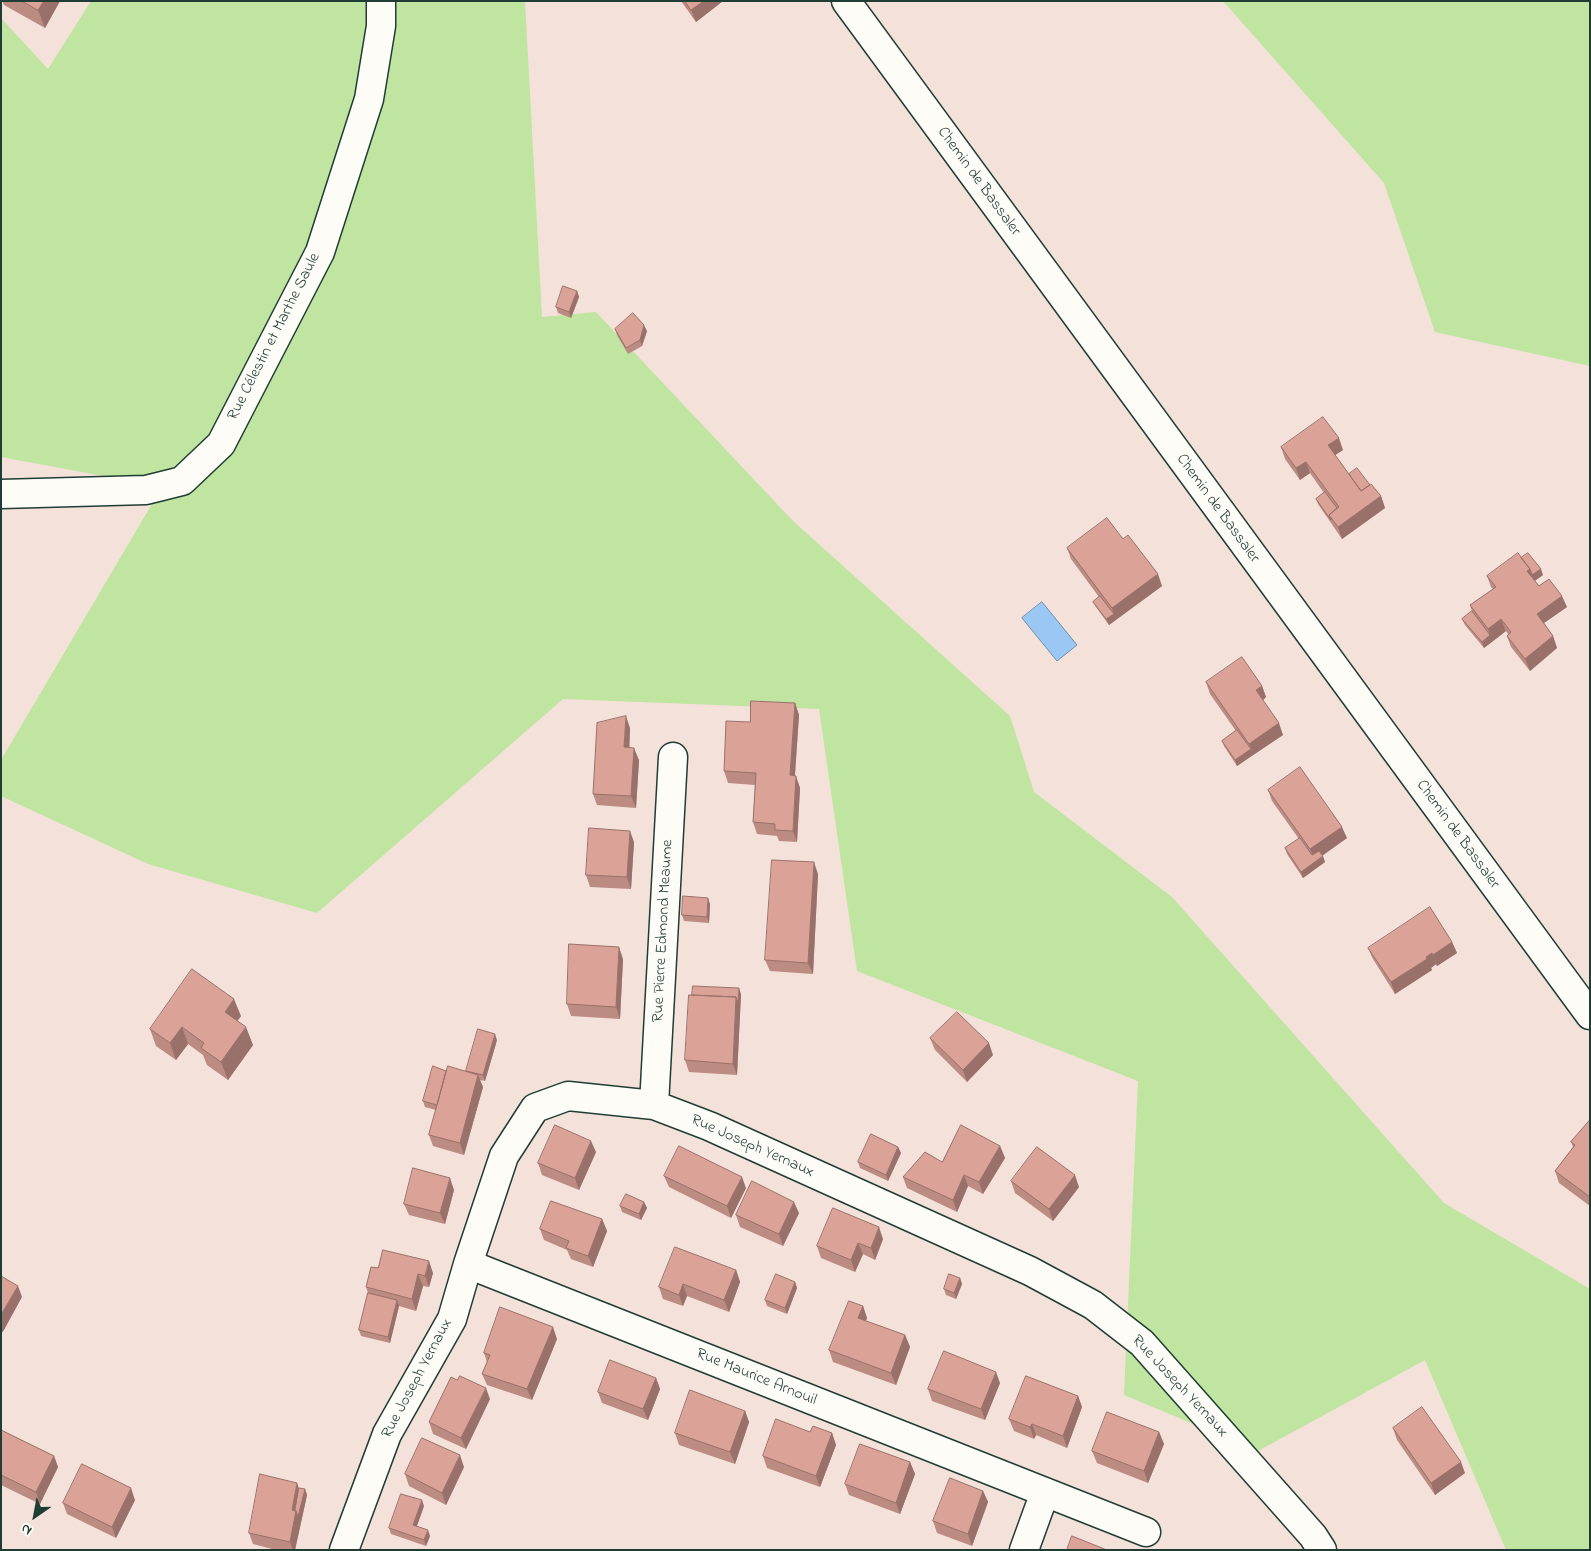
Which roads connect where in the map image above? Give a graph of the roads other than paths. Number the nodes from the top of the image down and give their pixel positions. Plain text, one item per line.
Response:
1 (381, 1) edge
2 (846, 1) edge
3 (1, 494) edge
4 (673, 757) dead end
5 (1590, 1015) edge
6 (654, 1105) junction
7 (468, 1264) junction
8 (1044, 1492) junction
9 (1146, 1532) dead end
10 (344, 1550) edge
11 (1024, 1550) edge
12 (1322, 1550) edge

1 - 3 street, Rue Célestin et Marthe Saule
2 - 5 street, Chemin de Bassaler
4 - 6 street, Rue Pierre Edmond Meaume
6 - 7 street, Rue Joseph Yernaux
6 - 12 street, Rue Joseph Yernaux
7 - 8 street, Rue Maurice Arnouil
7 - 10 street, Rue Joseph Yernaux
8 - 9 street, Rue Maurice Arnouil
8 - 11 street

